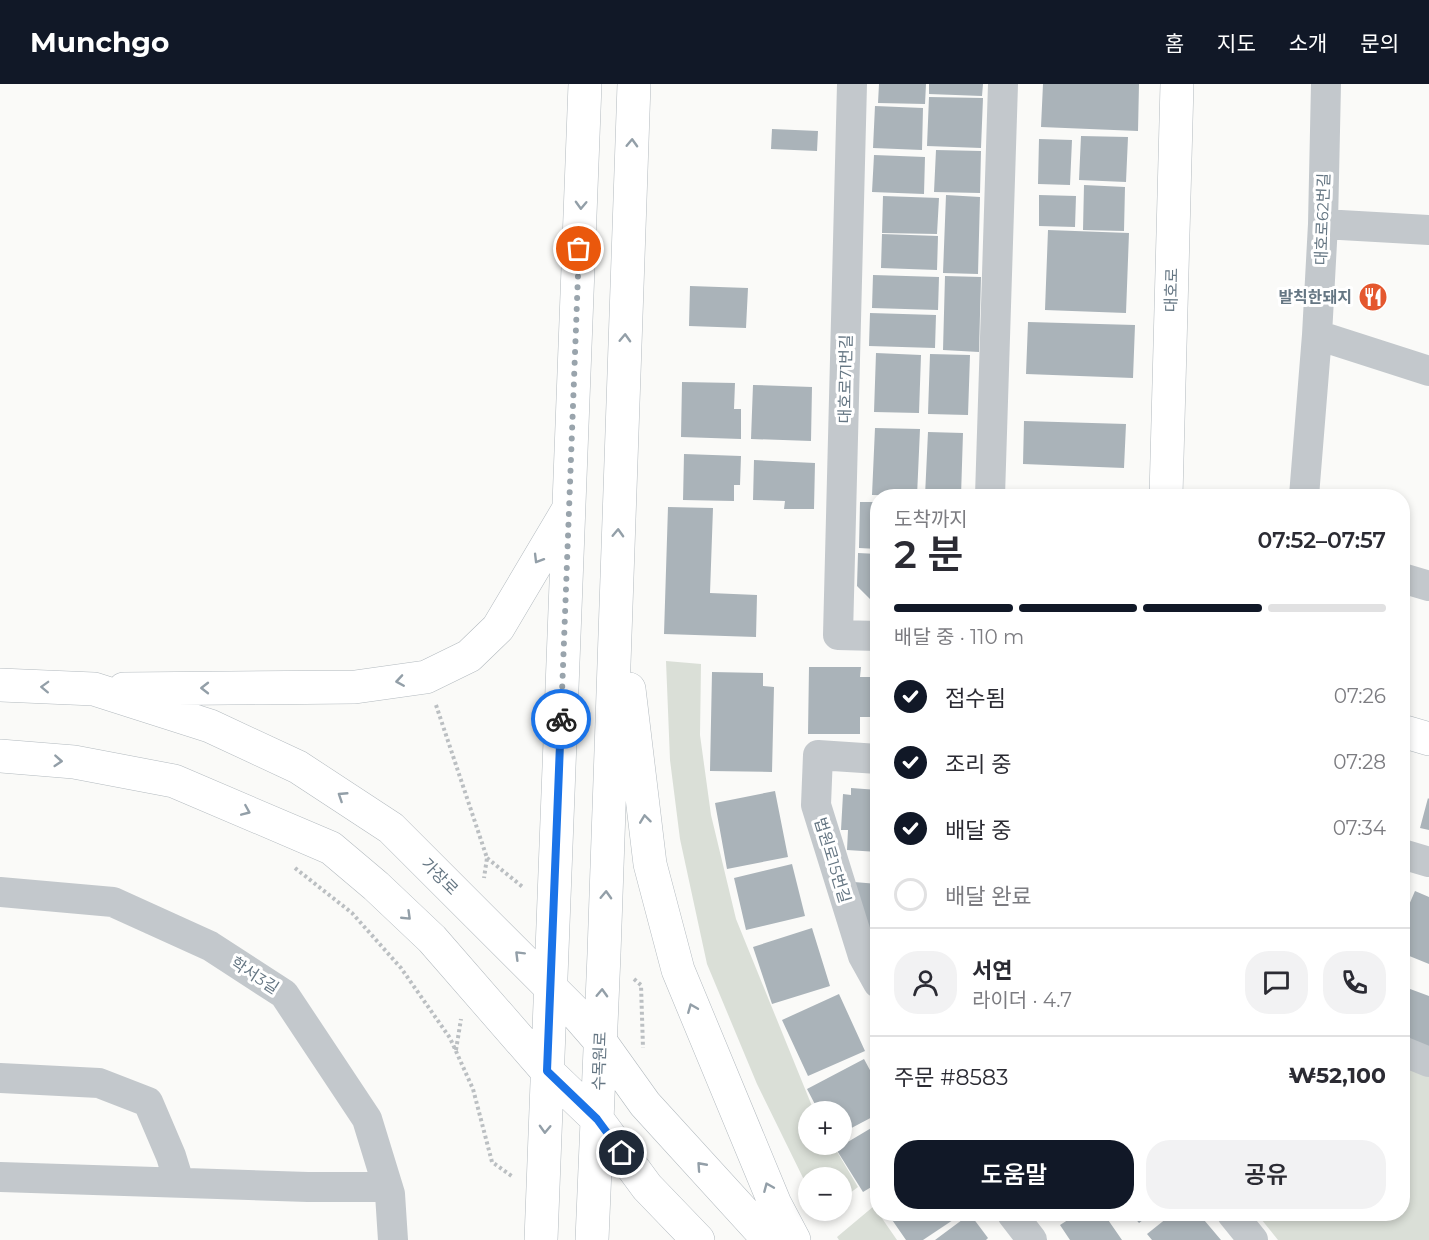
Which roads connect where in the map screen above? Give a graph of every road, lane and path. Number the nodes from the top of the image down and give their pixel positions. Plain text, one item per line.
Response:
1 (585, 84) edge
2 (634, 84) edge
3 (852, 84) edge
4 (1003, 84) edge
5 (1177, 84) edge
6 (1326, 84) edge
7 (1323, 224) junction
8 (1429, 230) edge
9 (1317, 335) junction
10 (1429, 371) edge
11 (990, 489) edge
12 (1166, 489) edge
13 (1305, 489) edge
14 (569, 509) junction
15 (1410, 580) edge
16 (617, 582) junction
17 (1429, 586) edge
18 (870, 636) edge
19 (426, 676) junction
20 (0, 685) edge
21 (94, 689) junction
22 (1410, 733) edge
23 (1429, 739) edge
24 (0, 756) edge
25 (870, 758) edge
26 (1410, 856) edge
27 (487, 858) dead end
28 (1429, 862) edge
29 (290, 865) dead end
30 (0, 892) edge
31 (870, 956) edge
32 (550, 987) junction
33 (600, 1041) junction
34 (1410, 1054) edge
35 (1429, 1062) edge
36 (547, 1071) junction
37 (0, 1078) edge
38 (597, 1119) junction
39 (492, 1162) dead end
40 (0, 1177) edge
41 (179, 1182) junction
42 (388, 1187) junction
43 (1017, 1221) edge
44 (1238, 1221) edge
45 (393, 1240) edge
46 (541, 1240) edge
47 (592, 1240) edge
48 (698, 1240) edge
49 (769, 1240) edge
50 (794, 1240) edge
51 (1032, 1240) edge
52 (1253, 1240) edge

1 -> 14 main road
16 -> 2 main road
3 - 18 street, 대호로71번길
4 - 11 street
5 - 12 main road, 대호로
6 - 7 street, 대호로62번길
7 - 8 street
7 - 9 street, 대호로62번길
9 - 10 street
9 - 13 street, 대호로62번길
14 -> 19 main road
14 - 32 main road
15 - 17 street
33 -> 16 main road, 수목원로
50 -> 16 main road
19 -> 21 main road
19 - 27 path
21 -> 20 main road, 가장로
32 -> 21 main road, 가장로
22 - 23 main road
24 -> 36 main road
25 - 31 street, 법원로15번길
26 - 28 street
29 - 39 path
30 - 42 street, 학서3길
32 - 33 main road, 가장로
32 - 36 main road
33 - 38 main road, 수목원로
49 -> 33 main road, 가장로
34 - 35 street
36 - 38 main road
36 -> 46 main road
37 - 41 street
38 - 47 main road, 수목원로
38 - 48 main road
40 - 41 street
41 - 42 street
42 - 45 street, 학서3길
43 - 51 street
44 - 52 street

